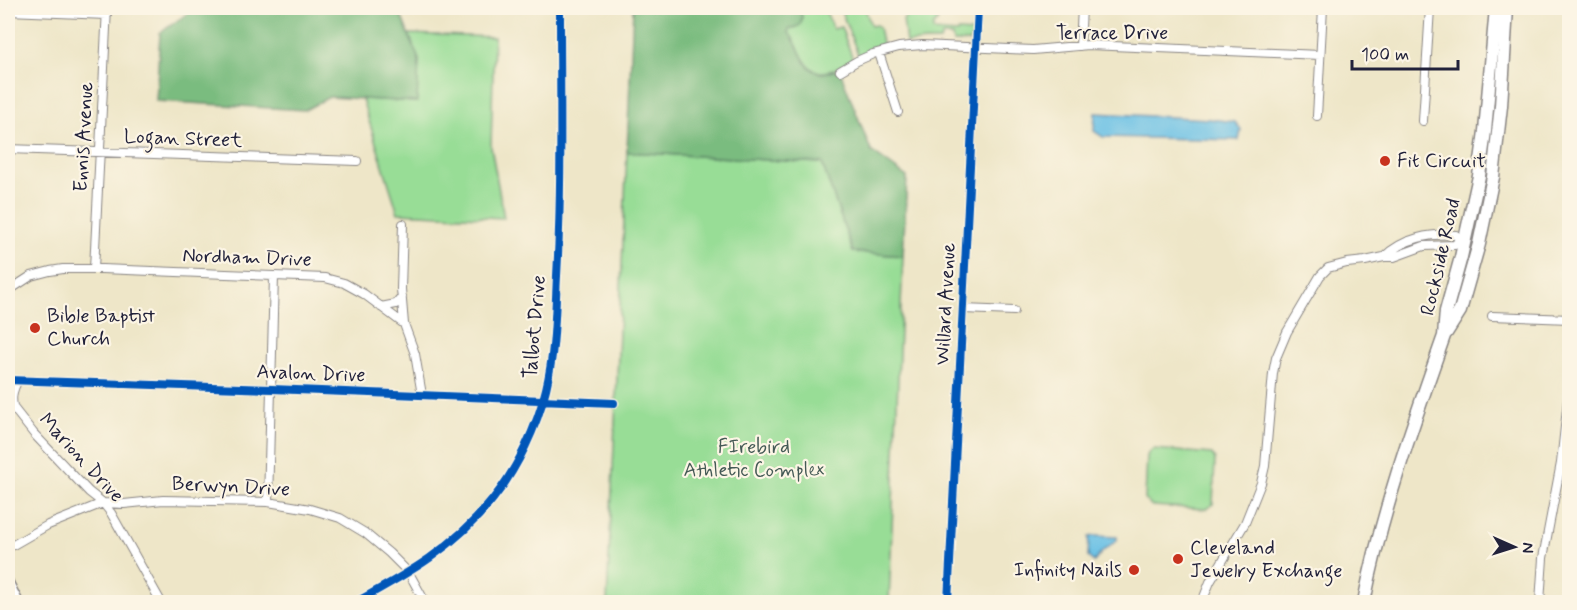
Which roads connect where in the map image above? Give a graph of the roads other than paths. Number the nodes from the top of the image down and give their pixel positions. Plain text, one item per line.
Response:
1 (560, 8) edge
2 (978, 8) edge
3 (1082, 8) edge
4 (1323, 8) edge
5 (1430, 8) edge
6 (1496, 8) edge
7 (1507, 8) edge
8 (8, 11) edge
9 (107, 11) edge
10 (1080, 46) junction
11 (976, 47) junction
12 (879, 53) junction
13 (1320, 55) junction
14 (840, 71) dead end
15 (898, 112) dead end
16 (1317, 116) dead end
17 (1423, 121) dead end
18 (8, 149) edge
19 (100, 152) junction
20 (357, 161) dead end
21 (403, 224) dead end
22 (1462, 241) junction
23 (1479, 244) junction
24 (94, 269) junction
25 (274, 276) junction
26 (8, 291) edge
27 (402, 297) junction
28 (381, 307) junction
29 (963, 309) junction
30 (1014, 311) dead end
31 (1492, 316) dead end
32 (1569, 319) edge
33 (404, 324) junction
34 (1444, 336) junction
35 (8, 380) edge
36 (18, 380) junction
37 (1569, 381) edge
38 (272, 388) junction
39 (422, 395) junction
40 (543, 400) junction
41 (614, 403) dead end
42 (10, 404) edge
43 (267, 502) junction
44 (103, 503) junction
45 (8, 548) edge
46 (409, 573) junction
47 (8, 582) edge
48 (8, 600) edge
49 (16, 603) edge
50 (160, 603) edge
51 (356, 603) edge
52 (425, 603) edge
53 (948, 603) edge
54 (1202, 603) edge
55 (1364, 603) edge
56 (1540, 603) edge

1 - 40 street, Talbot Drive
2 - 11 street, Willard Avenue
3 - 10 street
4 - 13 street
5 - 17 street
6 - 22 main road, Rockside Road
7 - 23 main road, Rockside Road
8 - 9 street
9 - 19 street, Ennis Avenue
10 - 11 street, Terrace Drive
10 - 13 street, Terrace Drive
11 - 12 street, Terrace Drive
11 - 29 street, Willard Avenue
12 - 14 street, Terrace Drive
12 - 15 street
13 - 16 street
18 - 19 street, Logan Street
19 - 20 street, Logan Street
19 - 24 street, Ennis Avenue
21 - 27 street
22 - 23 street
22 - 34 main road, Rockside Road
22 - 54 street
23 - 34 main road, Rockside Road
24 - 25 street, Nordham Drive
24 - 26 street, Nordham Drive
25 - 28 street, Nordham Drive
25 - 38 street
27 - 28 street
27 - 33 street
28 - 33 street, Nordham Drive
29 - 30 street
29 - 53 street, Willard Avenue
31 - 32 street
33 - 39 street
34 - 55 main road, Rockside Road
35 - 36 street, Avalon Drive
36 - 38 street, Avalon Drive
36 - 42 street
37 - 56 street
38 - 39 street, Avalon Drive
38 - 43 street
39 - 40 street, Avalon Drive
40 - 41 street, Avalon Drive
40 - 46 street, Talbot Drive
42 - 44 street, Marion Drive
43 - 44 street, Berwyn Drive
43 - 46 street, Berwyn Drive
44 - 45 street, Berwyn Drive
44 - 50 street, Marion Drive
46 - 51 street, Talbot Drive
46 - 52 street, Berwyn Drive
47 - 49 street
48 - 49 street

